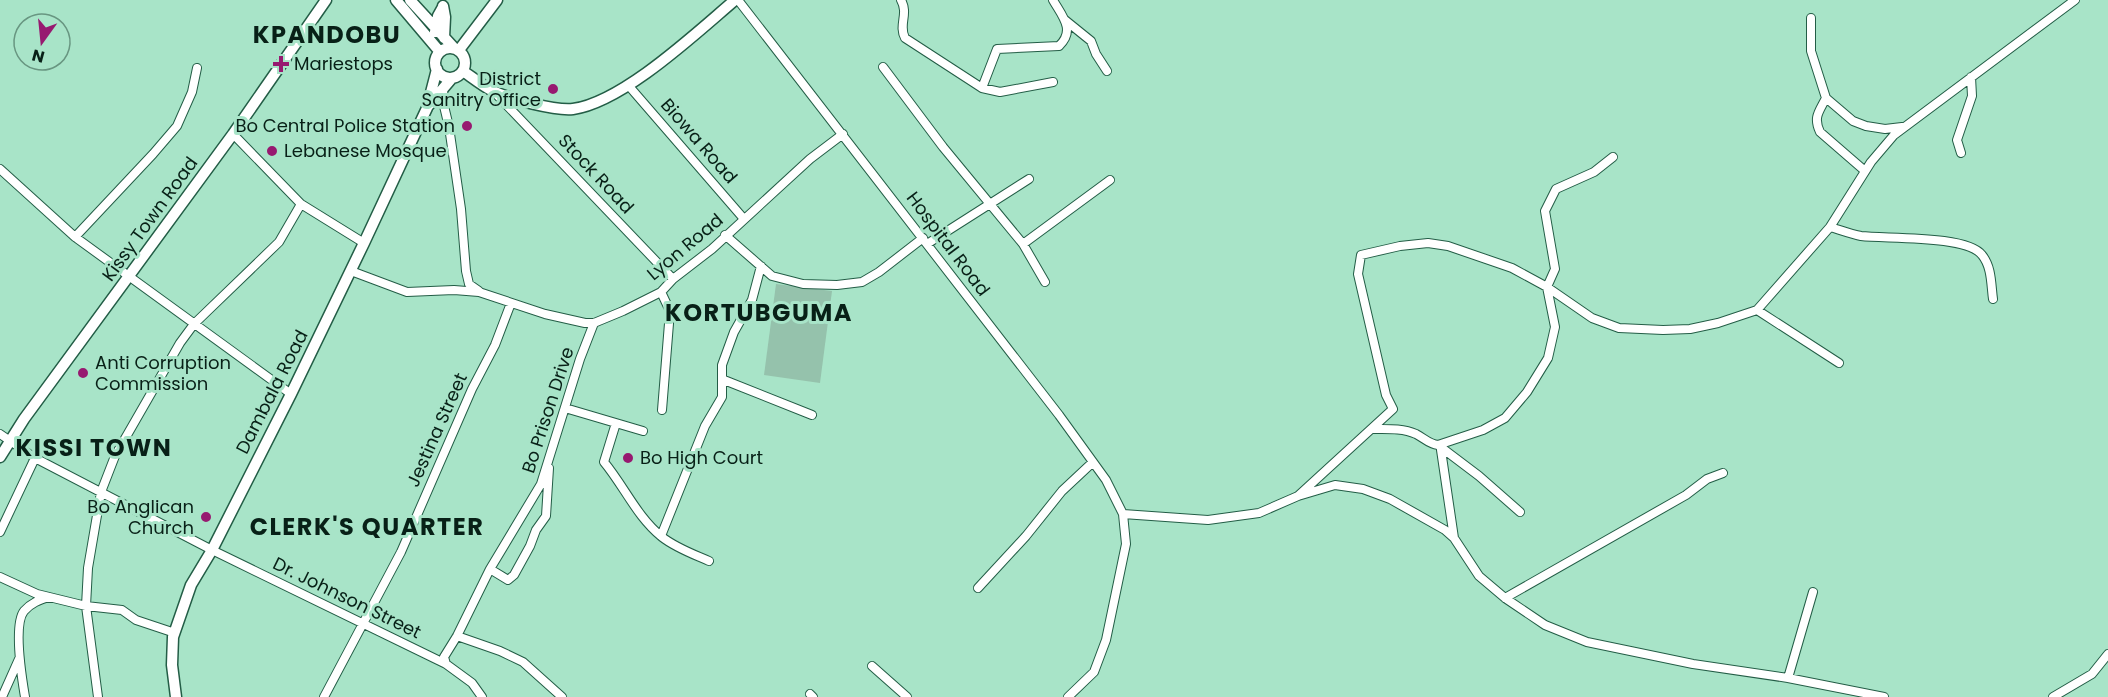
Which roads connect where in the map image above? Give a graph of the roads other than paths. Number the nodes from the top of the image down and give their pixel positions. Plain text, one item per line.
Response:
1 (326, 0) edge
2 (396, 0) edge
3 (410, 0) edge
4 (497, 0) edge
5 (736, 0) edge
6 (901, 0) edge
7 (1053, 0) edge
8 (2075, 0) edge
9 (443, 4) edge
10 (1811, 18) dead end
11 (1065, 20) junction
12 (435, 29) junction
13 (439, 45) junction
14 (457, 49) junction
15 (197, 68) dead end
16 (883, 68) dead end
17 (437, 69) junction
18 (463, 71) junction
19 (1107, 71) dead end
20 (1971, 77) junction
21 (452, 78) junction
22 (1053, 82) dead end
23 (628, 85) junction
24 (982, 88) junction
25 (443, 89) junction
26 (494, 92) junction
27 (1826, 98) junction
28 (427, 108) junction
29 (1902, 127) junction
30 (233, 134) junction
31 (843, 134) junction
32 (1961, 153) dead end
33 (1614, 157) dead end
34 (0, 169) edge
35 (1865, 171) junction
36 (1029, 178) dead end
37 (1110, 180) dead end
38 (302, 204) junction
39 (990, 204) junction
40 (744, 219) junction
41 (1830, 227) junction
42 (725, 235) junction
43 (75, 237) junction
44 (925, 241) junction
45 (364, 243) junction
46 (1023, 244) junction
47 (761, 266) junction
48 (351, 271) junction
49 (466, 271) junction
50 (129, 275) junction
51 (673, 279) junction
52 (1045, 282) dead end
53 (1547, 287) junction
54 (454, 290) junction
55 (479, 292) junction
56 (661, 292) junction
57 (1993, 299) dead end
58 (511, 303) junction
59 (1757, 310) junction
60 (594, 323) junction
61 (194, 324) junction
62 (1839, 363) dead end
63 (724, 380) junction
64 (291, 394) junction
65 (565, 408) junction
66 (662, 410) dead end
67 (812, 415) dead end
68 (616, 423) junction
69 (1373, 429) junction
70 (643, 431) dead end
71 (0, 434) edge
72 (9, 442) junction
73 (1440, 448) junction
74 (0, 457) edge
75 (35, 458) junction
76 (549, 459) junction
77 (1093, 462) junction
78 (1723, 473) dead end
79 (100, 492) junction
80 (1298, 496) junction
81 (1520, 512) dead end
82 (1123, 514) junction
83 (0, 532) edge
84 (661, 536) junction
85 (1454, 538) junction
86 (212, 550) junction
87 (709, 561) dead end
88 (490, 569) junction
89 (0, 577) edge
90 (978, 588) dead end
91 (1814, 592) dead end
92 (50, 597) junction
93 (1505, 598) junction
94 (86, 606) junction
95 (362, 624) junction
96 (175, 633) junction
97 (457, 636) junction
98 (2108, 654) edge
99 (20, 658) junction
100 (446, 664) junction
101 (873, 666) dead end
102 (1788, 678) junction
103 (2, 697) edge
104 (25, 697) edge
105 (98, 697) edge
106 (176, 697) edge
107 (324, 697) edge
108 (482, 697) edge
109 (562, 697) edge
110 (907, 697) edge
111 (1068, 697) edge
112 (1884, 697) edge
113 (2053, 697) edge

1 - 30 street, Kissy Town Road
2 - 13 street
3 - 12 street
4 - 14 street
5 - 23 street
5 - 31 street, Hospital Road
6 - 24 street
7 - 11 street
8 - 20 street
9 - 12 street
9 - 13 street
10 - 27 street
11 - 19 street
11 - 24 street
12 - 13 street
13 - 14 street
13 - 17 street
14 - 18 street
15 - 43 street
16 - 39 street
17 - 21 street
17 - 28 street, Dambala Road
18 - 21 street
18 - 26 street
20 - 29 street
20 - 32 street
21 - 25 street, Dambala Road
22 - 24 street
23 - 26 street
23 - 40 street, Biowa Road
25 - 28 street, Dambala Road
25 - 49 street
26 - 51 street, Stock Road
27 - 29 street
27 - 35 street
28 - 45 street, Dambala Road
29 - 35 street
30 - 38 street
30 - 50 street, Kissy Town Road
31 - 40 street, Lyon Road
31 - 44 street, Hospital Road
33 - 53 street
34 - 43 street
35 - 41 street
36 - 39 street
37 - 46 street
38 - 45 street
38 - 61 street
39 - 44 street
39 - 46 street
40 - 42 street, Lyon Road
41 - 57 street
41 - 59 street
42 - 47 street
42 - 51 street, Lyon Road
43 - 50 street
44 - 47 street
44 - 77 street, Hospital Road
45 - 48 street, Dambala Road
46 - 52 street
47 - 63 street
48 - 54 street
48 - 64 street, Dambala Road
49 - 54 street
49 - 55 street
50 - 61 street
50 - 72 street, Kissy Town Road
51 - 56 street, Lyon Road
53 - 59 street
53 - 69 street
53 - 73 street
54 - 55 street
55 - 58 street
56 - 60 street, Lyon Road
56 - 66 street
58 - 60 street
58 - 95 street, Jestina Street
59 - 62 street
60 - 65 street, Bo Prison Drive
61 - 64 street
61 - 79 street
63 - 67 street
63 - 84 street
64 - 86 street, Dambala Road
65 - 68 street
65 - 76 street, Bo Prison Drive
68 - 70 street
68 - 84 street
69 - 73 street
69 - 80 street
71 - 72 street, Dr. Johnson Street
72 - 74 street, Kissy Town Road
72 - 75 street, Dr. Johnson Street
73 - 81 street
73 - 85 street
75 - 79 street, Dr. Johnson Street
75 - 83 street
76 - 88 street, Bo Prison Drive
76 - 88 street
77 - 82 street, Hospital Road
77 - 90 street
78 - 93 street
79 - 86 street, Dr. Johnson Street
79 - 94 street
80 - 82 street
80 - 85 street
82 - 111 street
84 - 87 street
85 - 93 street
86 - 95 street, Dr. Johnson Street
86 - 96 street, Dambala Road
88 - 97 street, Bo Prison Drive
89 - 92 street
91 - 102 street
92 - 94 street
92 - 99 street
93 - 102 street
94 - 96 street
94 - 105 street
95 - 100 street, Dr. Johnson Street
95 - 107 street, Jestina Street
96 - 106 street, Dambala Road
97 - 100 street, Bo Prison Drive
97 - 109 street
98 - 113 street
99 - 103 street
99 - 104 street
100 - 108 street, Dr. Johnson Street
101 - 110 street
102 - 112 street

